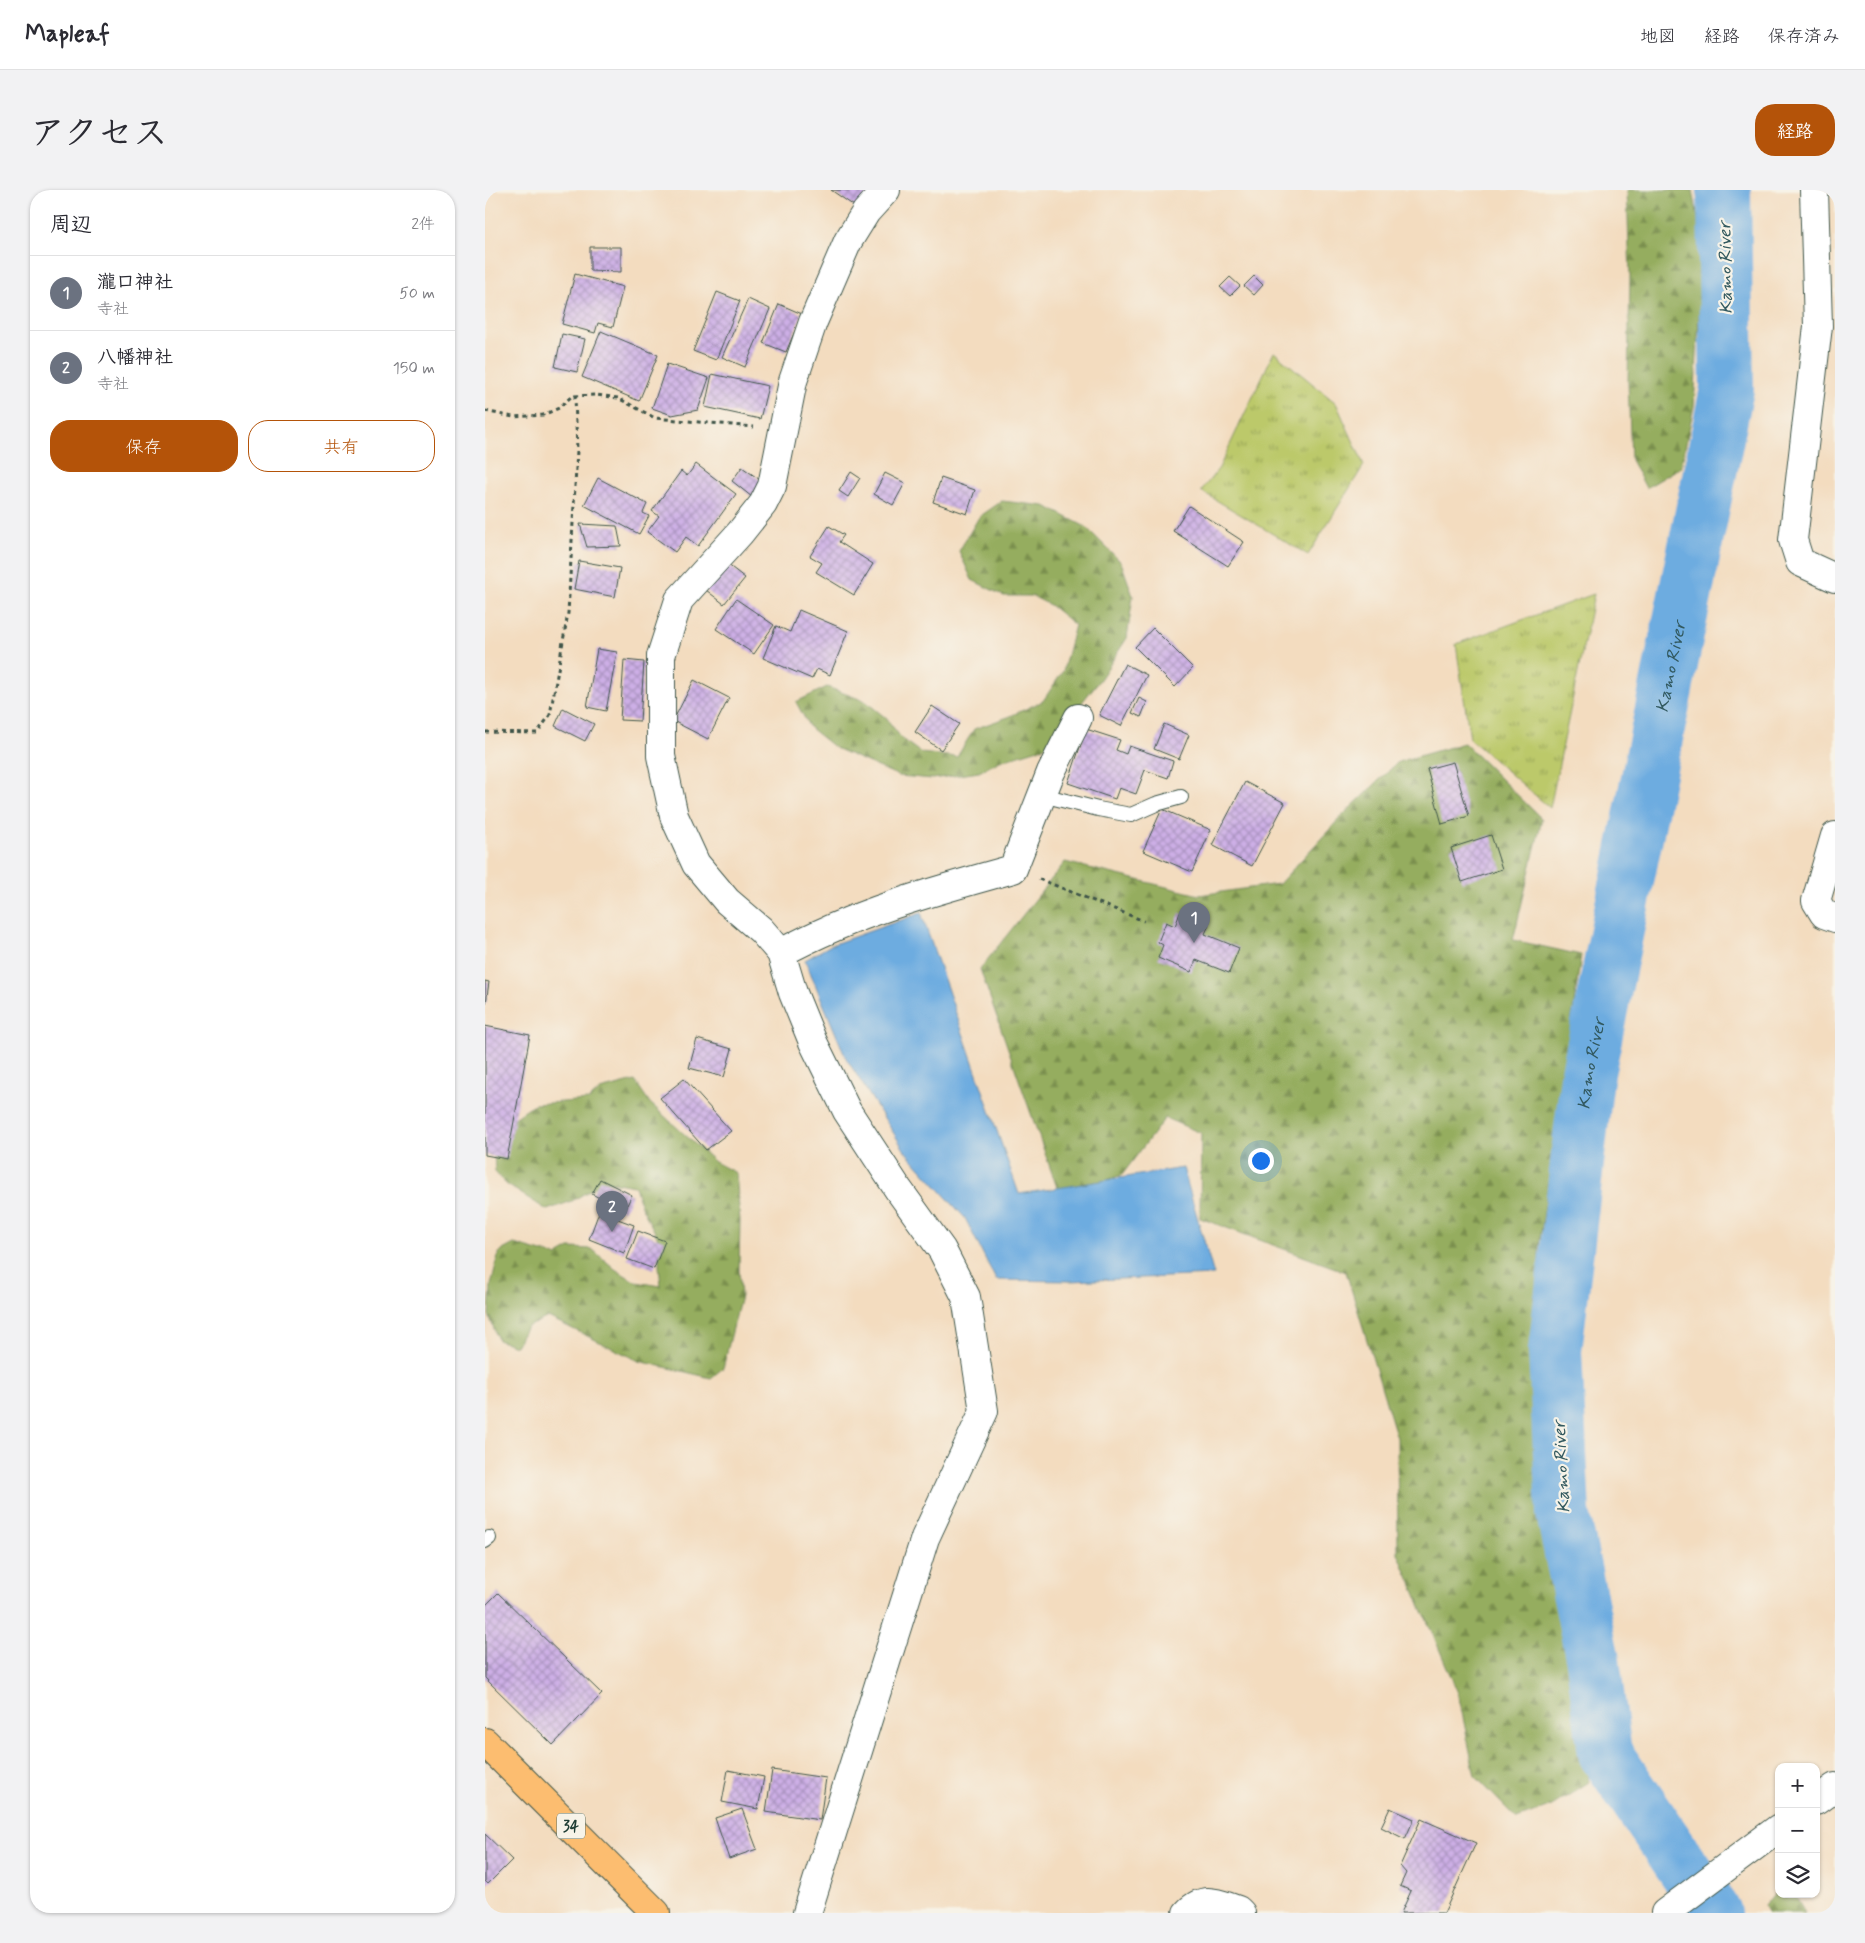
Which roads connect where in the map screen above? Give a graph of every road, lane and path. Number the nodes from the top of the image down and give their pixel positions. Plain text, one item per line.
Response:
1 (886, 190) edge
2 (1813, 190) edge
3 (575, 396) junction
4 (485, 411) edge
5 (782, 430) junction
6 (1835, 578) edge
7 (1077, 718) dead end
8 (485, 732) edge
9 (1042, 795) junction
10 (1181, 797) dead end
11 (1835, 836) edge
12 (1013, 869) junction
13 (1835, 918) edge
14 (1144, 921) dead end
15 (781, 953) junction
16 (485, 1742) edge
17 (1835, 1787) edge
18 (1820, 1798) edge
19 (1775, 1831) edge
20 (656, 1913) edge
21 (807, 1913) edge
22 (1187, 1913) edge
23 (1241, 1913) edge
24 (1665, 1913) edge

1 - 5 street
2 - 6 street
3 - 4 path
3 - 5 path
3 - 8 path
5 - 15 street
7 - 9 street
9 - 10 lane
9 - 12 street
11 - 13 street
12 - 14 path
12 - 15 street
15 - 21 street
16 - 20 main road, 34
17 - 18 street
19 - 24 street
22 - 23 street

